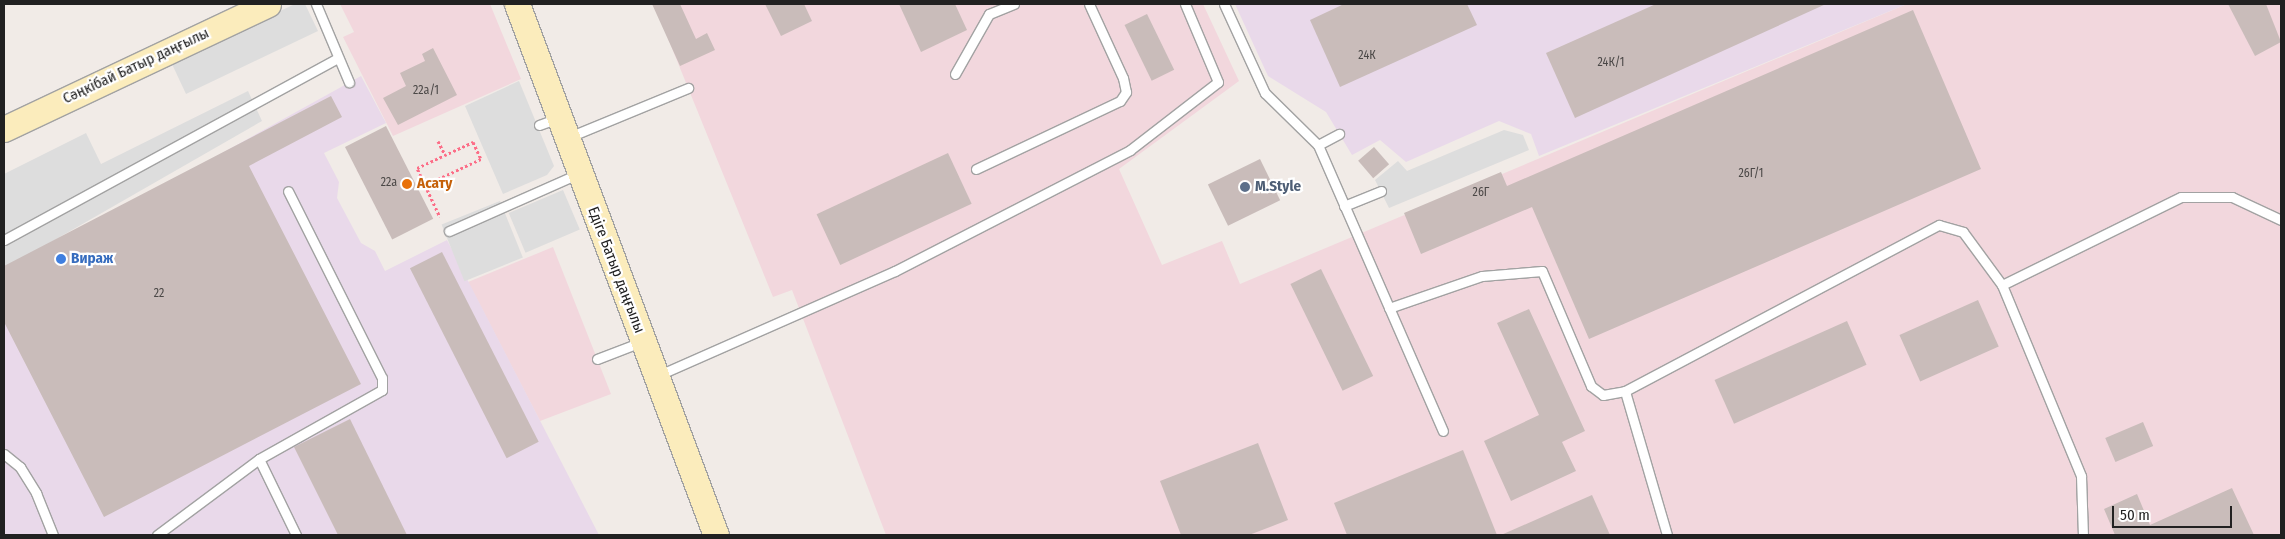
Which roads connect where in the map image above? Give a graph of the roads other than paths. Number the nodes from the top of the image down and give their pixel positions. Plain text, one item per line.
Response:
1 (268, 4) edge
2 (316, 4) edge
3 (517, 4) edge
4 (1014, 4) edge
5 (1089, 4) edge
6 (1185, 4) edge
7 (1224, 4) edge
8 (338, 58) junction
9 (956, 74) dead end
10 (349, 82) dead end
11 (688, 88) dead end
12 (555, 127) junction
13 (4, 129) edge
14 (1339, 134) dead end
15 (1318, 145) junction
16 (976, 170) dead end
17 (580, 173) junction
18 (288, 191) dead end
19 (1381, 191) dead end
20 (1344, 206) junction
21 (2281, 220) edge
22 (449, 231) dead end
23 (4, 240) edge
24 (2002, 285) junction
25 (1389, 308) junction
26 (643, 341) junction
27 (598, 359) dead end
28 (656, 376) junction
29 (1626, 391) junction
30 (1443, 431) dead end
31 (4, 454) edge
32 (259, 459) junction
33 (54, 535) edge
34 (157, 535) edge
35 (296, 535) edge
36 (716, 535) edge
37 (1667, 535) edge
38 (2083, 535) edge

1 - 13 main road, Сәңкібай Батыр даңғылы
2 - 8 lane
3 - 12 main road, Едіге Батыр даңғылы
4 - 9 lane
5 - 16 lane
6 - 28 lane
7 - 15 lane
8 - 10 lane
8 - 23 lane
11 - 12 lane
12 - 17 main road, Едіге Батыр даңғылы
14 - 15 lane
15 - 20 lane
17 - 22 lane
17 - 26 main road, Едіге Батыр даңғылы
18 - 32 lane
19 - 20 lane
20 - 25 lane
21 - 24 lane
24 - 29 lane
24 - 38 lane
25 - 29 lane
25 - 30 lane
26 - 27 lane
26 - 28 main road, Едіге Батыр даңғылы
28 - 36 main road, Едіге Батыр даңғылы
29 - 37 lane
31 - 33 lane
32 - 34 lane
32 - 35 lane

